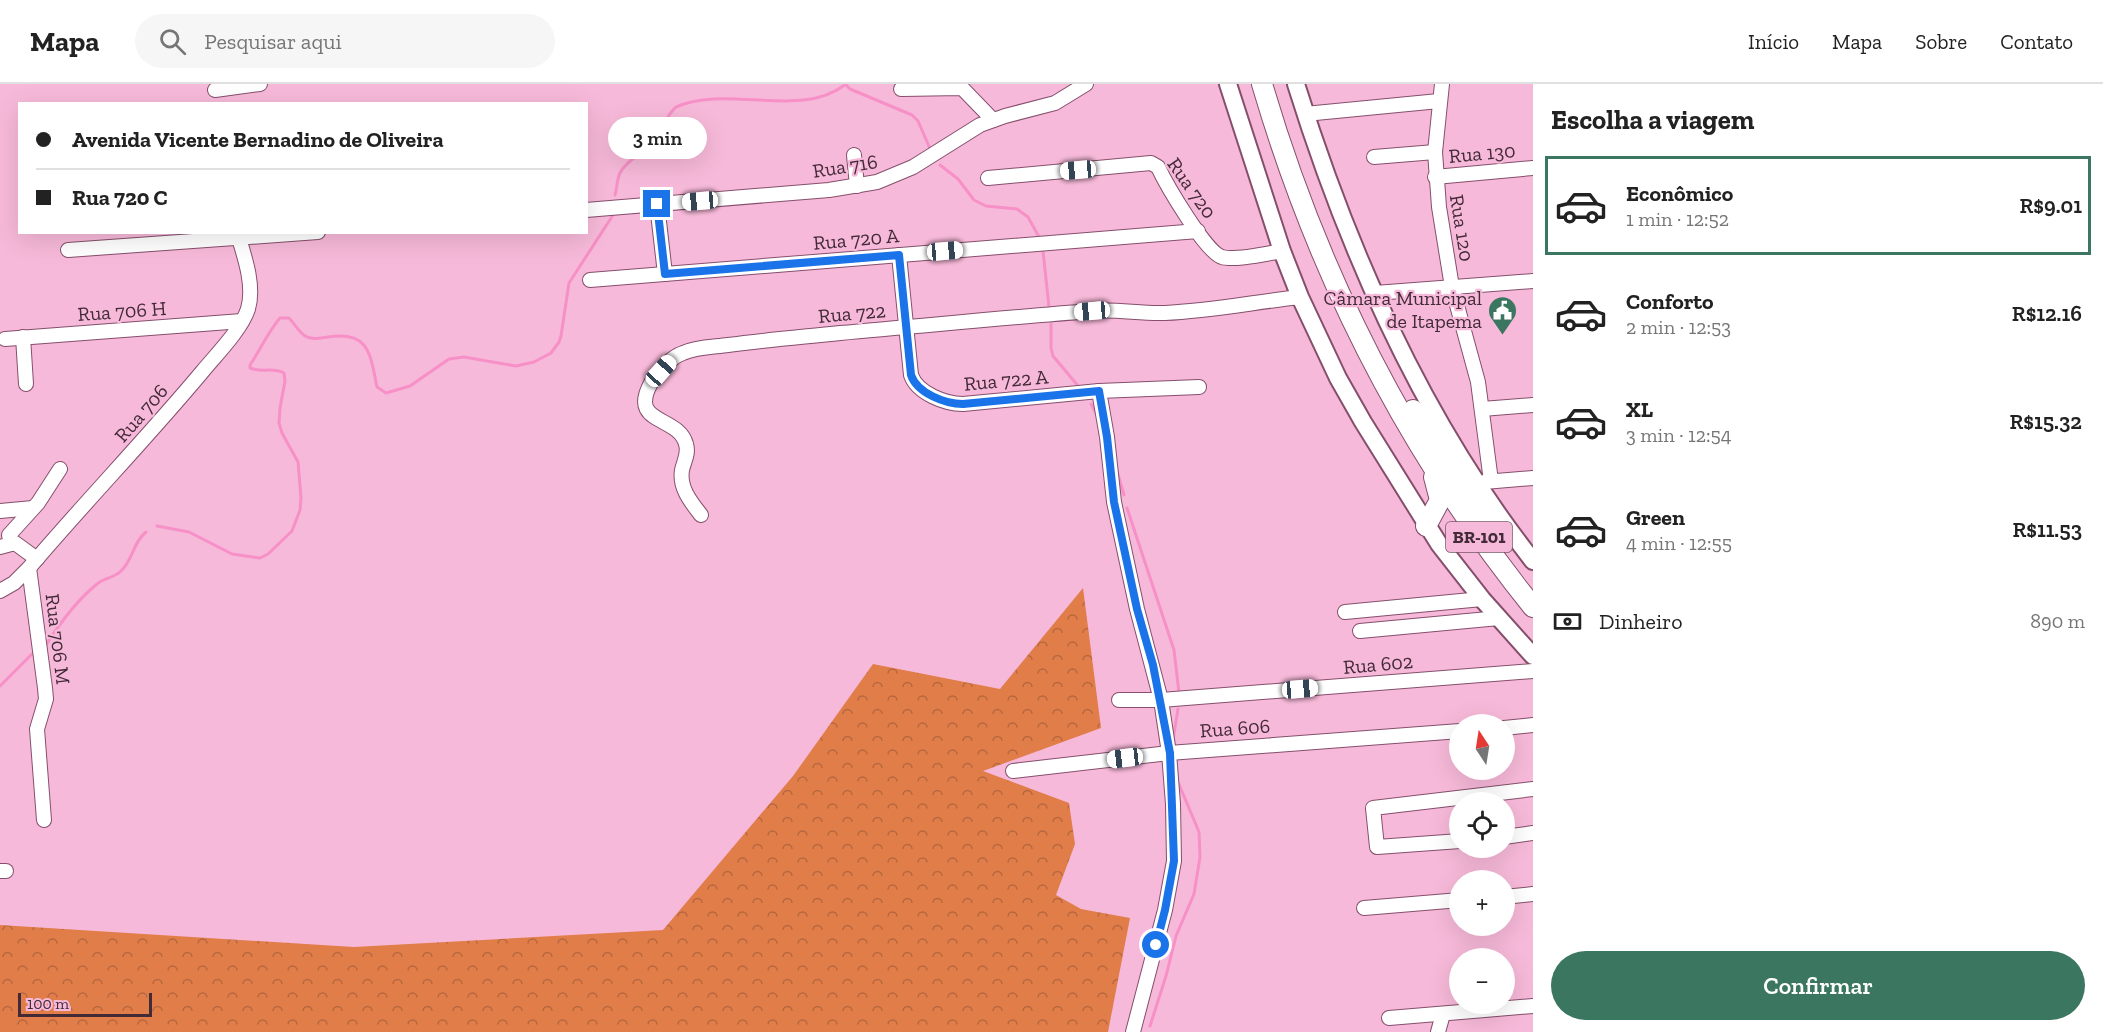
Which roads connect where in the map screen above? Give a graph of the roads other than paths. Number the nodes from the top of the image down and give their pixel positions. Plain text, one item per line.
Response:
1 (260, 84) edge
2 (1228, 84) edge
3 (1262, 84) edge
4 (1275, 84) edge
5 (1296, 84) edge
6 (1442, 84) edge
7 (1084, 85) edge
8 (901, 89) dead end
9 (216, 92) edge
10 (1439, 101) junction
11 (1305, 114) junction
12 (993, 120) junction
13 (1435, 152) junction
14 (854, 155) dead end
15 (1374, 157) dead end
16 (1533, 168) edge
17 (1435, 177) junction
18 (988, 178) dead end
19 (857, 186) junction
20 (657, 204) junction
21 (588, 210) edge
22 (1198, 231) junction
23 (278, 234) edge
24 (238, 236) edge
25 (68, 250) dead end
26 (1282, 251) junction
27 (899, 255) junction
28 (665, 274) junction
29 (590, 280) dead end
30 (1533, 281) edge
31 (1452, 287) junction
32 (1375, 292) junction
33 (1300, 297) junction
34 (242, 321) junction
35 (906, 327) junction
36 (23, 337) junction
37 (5, 339) dead end
38 (26, 384) dead end
39 (1199, 387) dead end
40 (1099, 391) junction
41 (1533, 405) edge
42 (1482, 409) junction
43 (1430, 463) junction
44 (60, 469) dead end
45 (1533, 478) edge
46 (1483, 482) junction
47 (33, 508) junction
48 (0, 511) edge
49 (701, 515) dead end
50 (1426, 526) junction
51 (6, 546) edge
52 (1533, 561) edge
53 (33, 564) junction
54 (1533, 586) edge
55 (0, 591) edge
56 (1482, 599) junction
57 (1533, 607) edge
58 (1345, 612) dead end
59 (1499, 618) junction
60 (1360, 631) dead end
61 (1533, 656) edge
62 (1533, 671) edge
63 (1119, 700) dead end
64 (1161, 700) junction
65 (1533, 725) edge
66 (1515, 727) edge
67 (1449, 732) edge
68 (1170, 753) junction
69 (1013, 771) dead end
70 (1533, 789) edge
71 (1508, 792) edge
72 (1449, 799) edge
73 (44, 820) dead end
74 (1533, 833) edge
75 (1515, 835) edge
76 (1449, 842) edge
77 (1533, 894) edge
78 (1515, 896) edge
79 (1449, 901) edge
80 (1364, 908) dead end
81 (1533, 1006) edge
82 (1443, 1014) junction
83 (1389, 1018) dead end
84 (1133, 1032) edge
85 (1438, 1032) edge

1 - 9 street
2 - 26 main road
3 - 43 highway, BR-101
4 - 54 highway, BR-101
5 - 11 main road
6 - 10 street, Rua 120
7 - 12 street, Rua 716
8 - 12 street
10 - 11 street
10 - 13 street, Rua 120
11 - 32 main road
12 - 19 street, Rua 716
13 - 15 street
13 - 17 street, Rua 120
14 - 19 street
16 - 17 street, Rua 130
17 - 31 street, Rua 120
18 - 22 street, Rua 720
19 - 20 street, Rua 716
20 - 21 street, Rua 716
20 - 28 street
22 - 26 street, Rua 720
22 - 27 street, Rua 720 A
23 - 24 street
24 - 25 street
24 - 34 street, Rua 706
26 - 33 main road
27 - 28 street, Rua 720 A
27 - 35 street, Rua 722 A
28 - 29 street, Rua 720 A
30 - 31 street
31 - 32 street
31 - 42 street, Rua 120
32 - 46 main road
33 - 35 street, Rua 722
33 - 50 main road
34 - 36 street, Rua 706 H
34 - 53 street, Rua 706
35 - 40 street, Rua 722 A
35 - 49 street, Rua 722
36 - 37 street, Rua 706 H
36 - 38 street
39 - 40 street, Rua 722 A
40 - 64 street
41 - 42 street
42 - 46 street, Rua 120
43 - 50 highway
43 - 57 highway, BR-101
44 - 47 street
45 - 46 street
46 - 52 main road
47 - 48 street
47 - 51 street
50 - 56 main road
51 - 53 street
53 - 55 street, Rua 706
53 - 73 street, Rua 706 M
56 - 58 street
56 - 59 main road
59 - 60 street
59 - 61 main road
62 - 64 street, Rua 602
63 - 64 street, Rua 602
64 - 68 street
65 - 66 street
67 - 68 street, Rua 606
68 - 69 street, Rua 606
68 - 84 street
70 - 71 street
72 - 76 street
74 - 75 street
77 - 78 street
79 - 80 street
81 - 82 street
82 - 83 street
82 - 85 street

